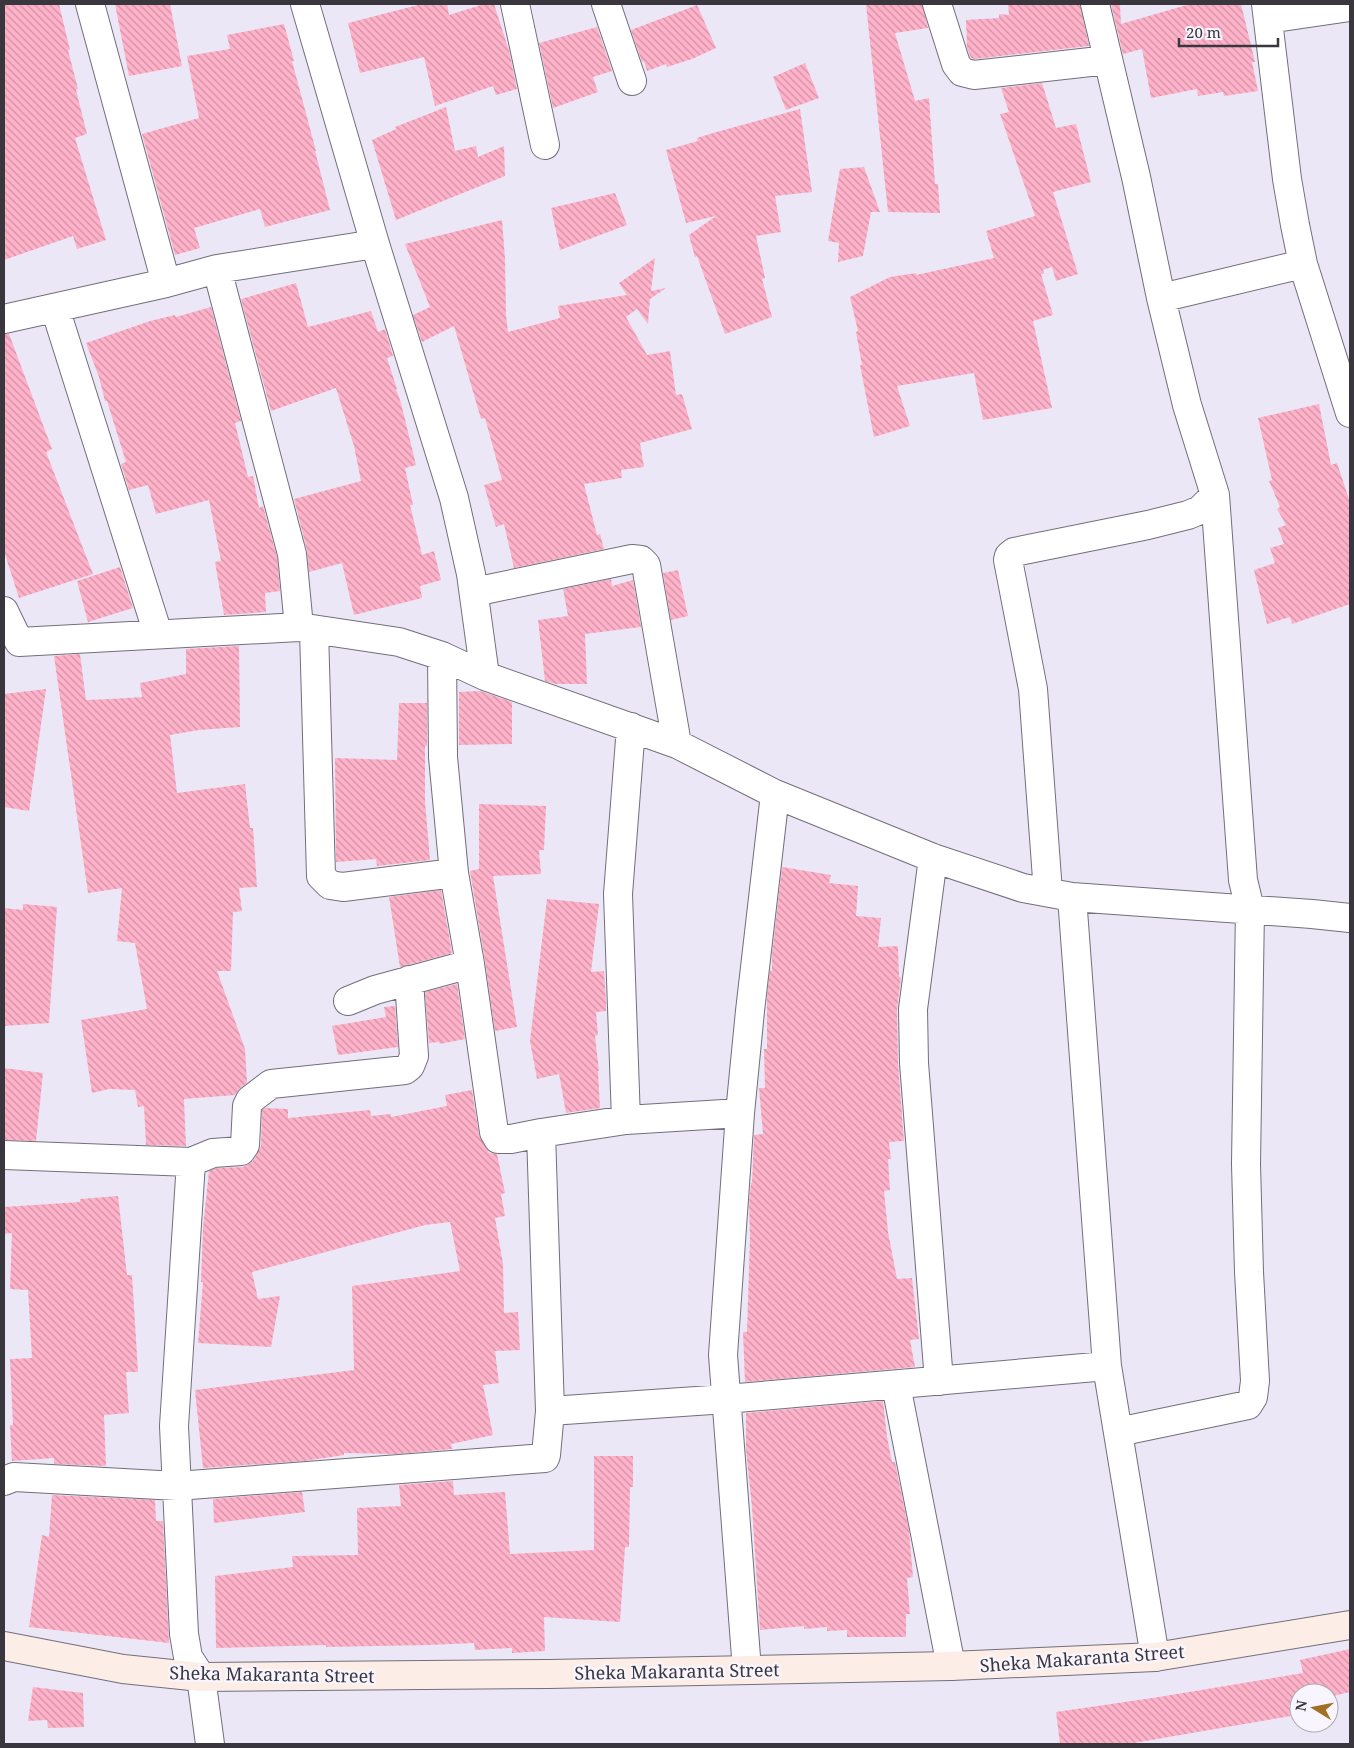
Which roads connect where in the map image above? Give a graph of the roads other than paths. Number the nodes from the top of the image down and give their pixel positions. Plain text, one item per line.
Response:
1 (90, 4) edge
2 (305, 4) edge
3 (514, 4) edge
4 (606, 4) edge
5 (937, 4) edge
6 (1095, 4) edge
7 (1350, 7) edge
8 (1267, 11) edge
9 (1108, 60) junction
10 (632, 81) dead end
11 (544, 145) dead end
12 (375, 244) junction
13 (1303, 264) junction
14 (217, 269) junction
15 (166, 282) junction
16 (1161, 298) junction
17 (55, 308) junction
18 (4, 319) edge
19 (1350, 413) edge
20 (1214, 495) junction
21 (474, 592) junction
22 (4, 611) edge
23 (306, 628) junction
24 (158, 634) junction
25 (12, 644) edge
26 (442, 656) junction
27 (485, 676) junction
28 (631, 727) junction
29 (677, 744) junction
30 (775, 794) junction
31 (933, 858) junction
32 (454, 872) junction
33 (1060, 894) junction
34 (1250, 910) junction
35 (1350, 918) edge
36 (470, 964) junction
37 (409, 980) junction
38 (348, 1001) dead end
39 (740, 1113) junction
40 (626, 1120) junction
41 (541, 1133) junction
42 (4, 1155) edge
43 (191, 1162) junction
44 (1107, 1366) junction
45 (940, 1381) junction
46 (896, 1385) junction
47 (726, 1399) junction
48 (550, 1411) junction
49 (1118, 1432) junction
50 (4, 1481) edge
51 (177, 1486) junction
52 (1350, 1625) edge
53 (4, 1646) edge
54 (1155, 1657) junction
55 (951, 1666) junction
56 (747, 1670) junction
57 (202, 1677) junction
58 (210, 1744) edge

1 - 15 street
2 - 12 street
3 - 11 street
4 - 10 street
5 - 9 street
6 - 9 street
7 - 8 street
8 - 13 street
9 - 16 street
12 - 14 street
12 - 21 street
13 - 16 street
13 - 19 street
14 - 15 street
14 - 23 street
15 - 17 street
16 - 20 street
17 - 18 street
17 - 24 street
20 - 33 street
20 - 34 street
21 - 27 street
21 - 29 street
22 - 25 street
23 - 24 street
23 - 26 street
23 - 32 street
24 - 25 street
26 - 27 street
26 - 32 street
27 - 28 street
28 - 29 street
28 - 40 street
29 - 30 street
30 - 31 street
30 - 39 street
31 - 33 street
31 - 45 street
32 - 36 street
33 - 34 street
33 - 44 street
34 - 35 street
34 - 49 street
36 - 37 street
36 - 41 street
37 - 38 street
37 - 43 street
39 - 40 street
39 - 47 street
40 - 41 street
41 - 48 street
42 - 43 street
43 - 51 street
44 - 45 street
44 - 49 street
45 - 46 street
46 - 47 street
46 - 55 street
47 - 48 street
47 - 56 street
48 - 51 street
49 - 54 street
50 - 51 street
51 - 57 street
52 - 54 street, Sheka Makaranta Street
53 - 57 street, Sheka Makaranta Street
54 - 55 street, Sheka Makaranta Street
55 - 56 street, Sheka Makaranta Street
56 - 57 street, Sheka Makaranta Street
57 - 58 street

